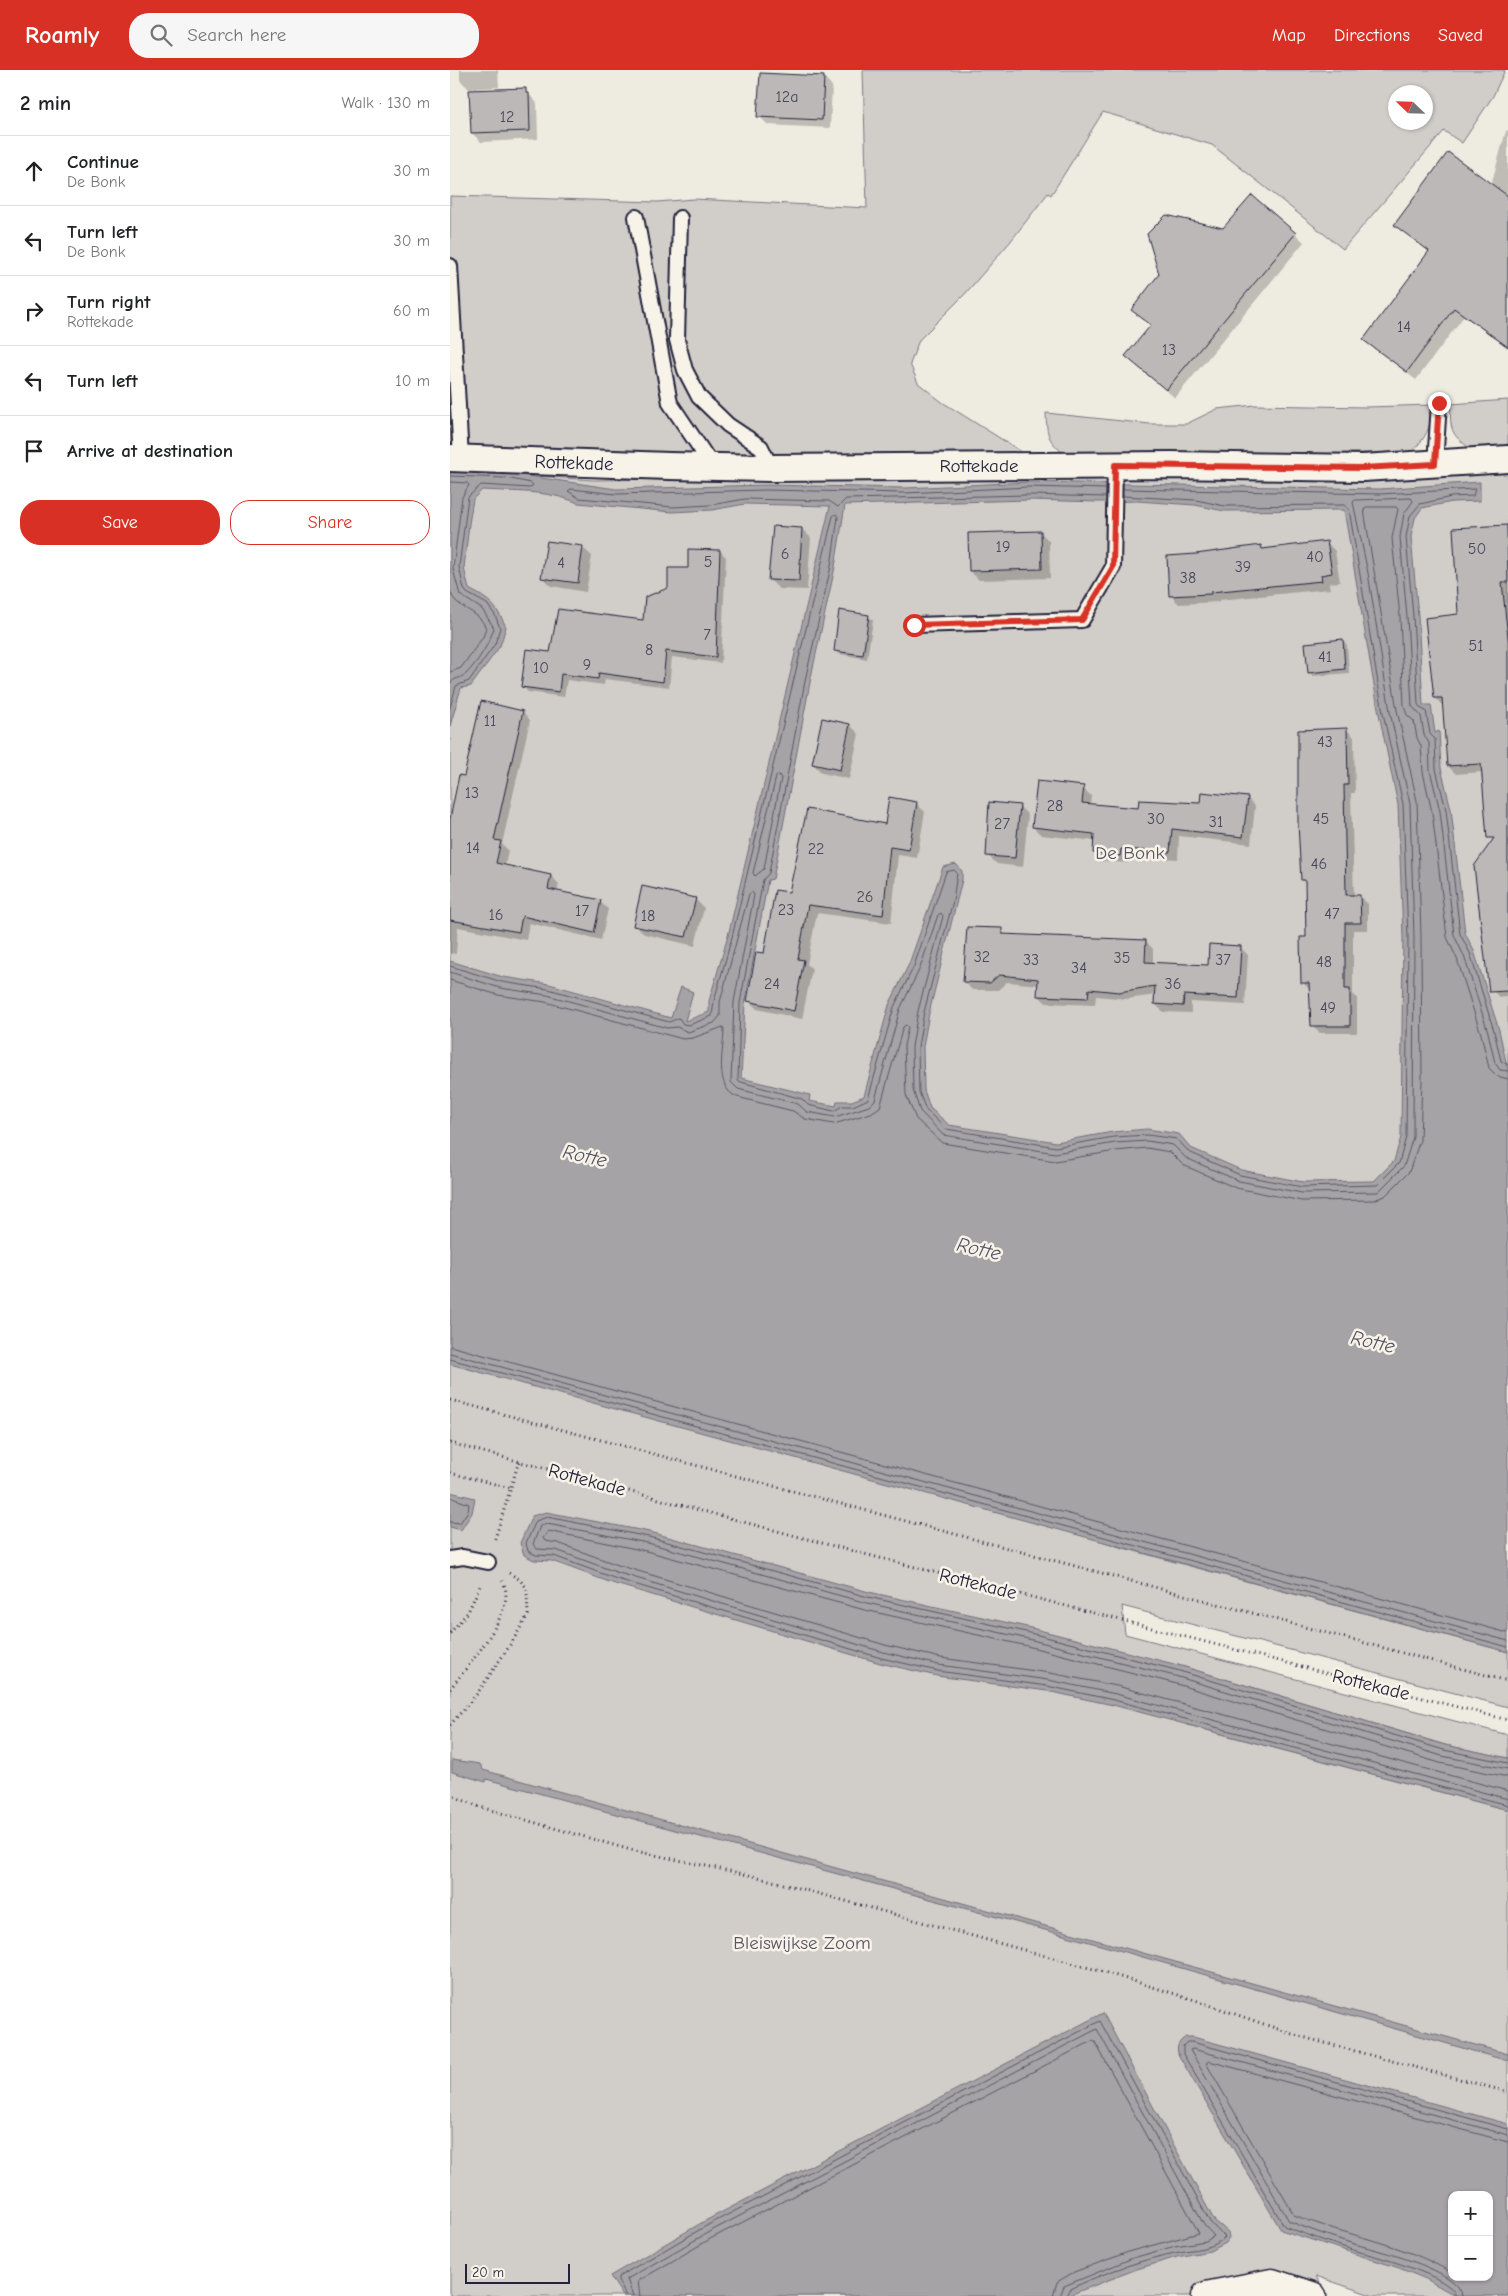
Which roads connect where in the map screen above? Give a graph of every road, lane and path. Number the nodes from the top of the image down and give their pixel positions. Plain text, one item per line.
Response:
1 (636, 217) dead end
2 (680, 218) dead end
3 (450, 266) edge
4 (1439, 403) dead end
5 (455, 445) edge
6 (1508, 459) edge
7 (1435, 464) junction
8 (713, 467) junction
9 (771, 468) junction
10 (1115, 471) junction
11 (914, 625) dead end
12 (450, 1400) edge
13 (450, 1443) edge
14 (519, 1461) junction
15 (450, 1473) edge
16 (511, 1488) junction
17 (450, 1559) edge
18 (488, 1562) junction
19 (450, 1633) edge
20 (1508, 1681) edge
21 (450, 1689) edge
22 (1508, 1720) edge
23 (450, 1725) edge
24 (450, 1794) edge
25 (1508, 2092) edge
26 (1206, 2296) edge
27 (1312, 2296) edge

1 - 8 lane
2 - 9 lane
3 - 5 lane
4 - 7 lane
5 - 8 street, Rottekade
6 - 7 street, Rottekade
7 - 10 street, Rottekade
8 - 9 street, Rottekade
9 - 10 street, Rottekade
10 - 11 lane
12 - 20 path
13 - 14 path, Rottekade
14 - 16 path
14 - 22 path, Rottekade
15 - 16 path
16 - 18 path
17 - 18 lane
18 - 19 path
18 - 21 path
18 - 23 path
24 - 25 path
26 - 27 street

